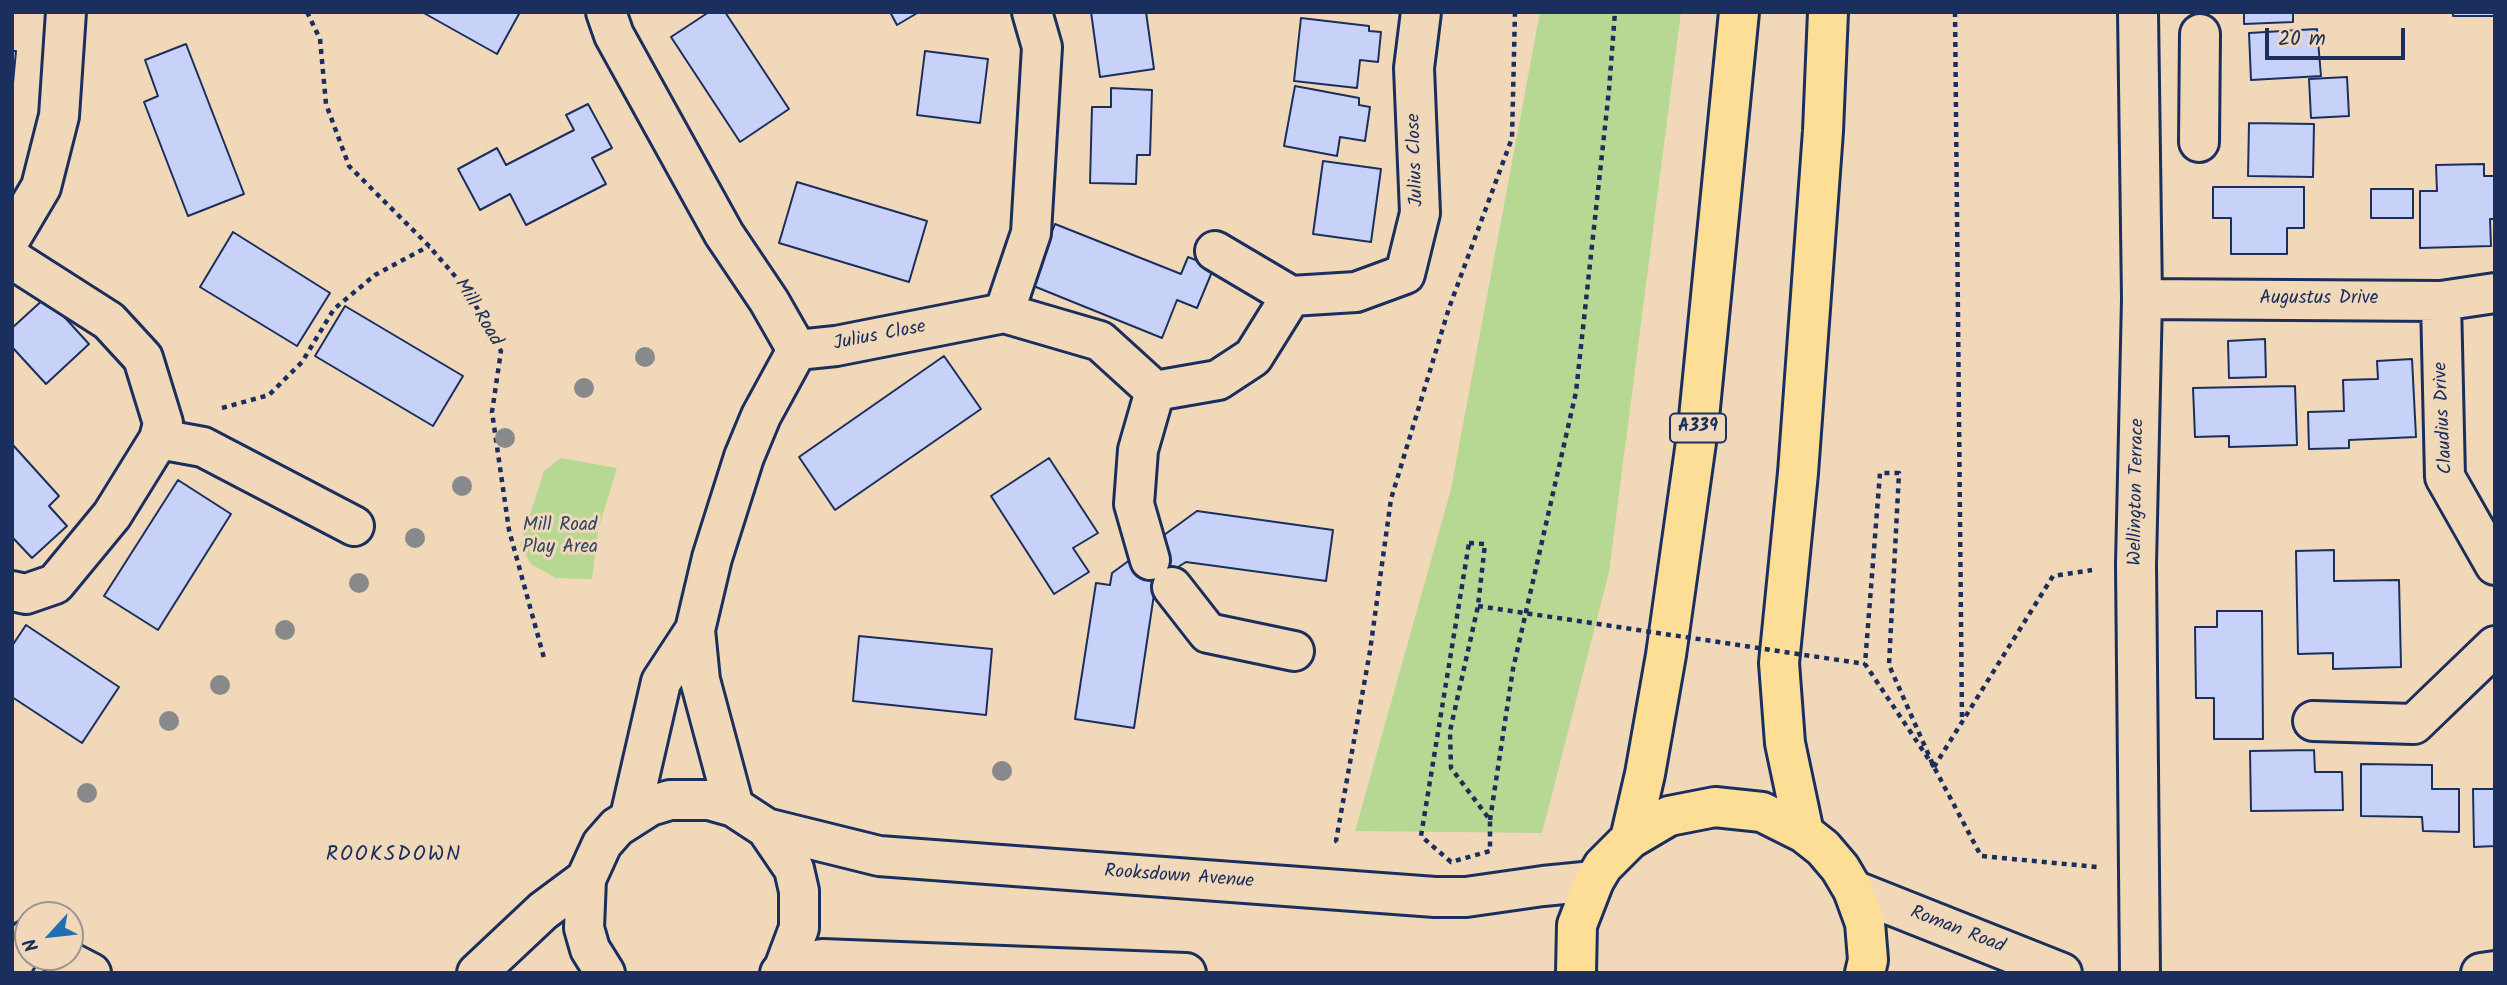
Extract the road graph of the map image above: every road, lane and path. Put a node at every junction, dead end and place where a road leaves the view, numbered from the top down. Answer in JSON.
{"nodes":[{"id":1,"x":66,"y":12,"type":"edge"},
{"id":2,"x":307,"y":12,"type":"edge"},
{"id":3,"x":606,"y":12,"type":"edge"},
{"id":4,"x":1032,"y":12,"type":"edge"},
{"id":5,"x":1421,"y":12,"type":"edge"},
{"id":6,"x":1515,"y":12,"type":"edge"},
{"id":7,"x":1615,"y":12,"type":"edge"},
{"id":8,"x":1739,"y":12,"type":"edge"},
{"id":9,"x":1828,"y":12,"type":"edge"},
{"id":10,"x":1955,"y":12,"type":"edge"},
{"id":11,"x":2138,"y":12,"type":"edge"},
{"id":12,"x":2200,"y":34,"type":"dead end"},
{"id":13,"x":2138,"y":111,"type":"junction"},
{"id":14,"x":12,"y":236,"type":"edge"},
{"id":15,"x":429,"y":246,"type":"junction"},
{"id":16,"x":1215,"y":251,"type":"dead end"},
{"id":17,"x":12,"y":259,"type":"edge"},
{"id":18,"x":2495,"y":293,"type":"edge"},
{"id":19,"x":1291,"y":296,"type":"junction"},
{"id":20,"x":2142,"y":299,"type":"junction"},
{"id":21,"x":2441,"y":301,"type":"junction"},
{"id":22,"x":1004,"y":313,"type":"junction"},
{"id":23,"x":797,"y":350,"type":"junction"},
{"id":24,"x":1155,"y":391,"type":"junction"},
{"id":25,"x":161,"y":431,"type":"junction"},
{"id":26,"x":354,"y":526,"type":"dead end"},
{"id":27,"x":2136,"y":564,"type":"junction"},
{"id":28,"x":2495,"y":565,"type":"edge"},
{"id":29,"x":12,"y":591,"type":"edge"},
{"id":30,"x":1478,"y":606,"type":"junction"},
{"id":31,"x":695,"y":629,"type":"junction"},
{"id":32,"x":2495,"y":646,"type":"edge"},
{"id":33,"x":1294,"y":652,"type":"dead end"},
{"id":34,"x":544,"y":658,"type":"dead end"},
{"id":35,"x":1865,"y":664,"type":"junction"},
{"id":36,"x":2313,"y":721,"type":"dead end"},
{"id":37,"x":1962,"y":722,"type":"junction"},
{"id":38,"x":1934,"y":767,"type":"junction"},
{"id":39,"x":734,"y":807,"type":"junction"},
{"id":40,"x":630,"y":817,"type":"junction"},
{"id":41,"x":1490,"y":820,"type":"junction"},
{"id":42,"x":766,"y":828,"type":"junction"},
{"id":43,"x":1804,"y":832,"type":"junction"},
{"id":44,"x":1630,"y":839,"type":"junction"},
{"id":45,"x":1337,"y":842,"type":"dead end"},
{"id":46,"x":2100,"y":868,"type":"dead end"},
{"id":47,"x":586,"y":879,"type":"junction"},
{"id":48,"x":1594,"y":881,"type":"junction"},
{"id":49,"x":1853,"y":890,"type":"junction"},
{"id":50,"x":782,"y":971,"type":"edge"},
{"id":51,"x":2495,"y":971,"type":"edge"},
{"id":52,"x":477,"y":973,"type":"edge"},
{"id":53,"x":605,"y":973,"type":"edge"},
{"id":54,"x":1186,"y":973,"type":"edge"},
{"id":55,"x":1576,"y":973,"type":"edge"},
{"id":56,"x":1866,"y":973,"type":"edge"},
{"id":57,"x":2062,"y":973,"type":"edge"},
{"id":58,"x":2140,"y":973,"type":"edge"},
{"id":59,"x":2481,"y":973,"type":"edge"}],
"edges":[{"from":1,"to":14,"type":"street"},
{"from":2,"to":15,"type":"path","name":"Mill Road"},
{"from":3,"to":23,"type":"street"},
{"from":4,"to":22,"type":"street"},
{"from":5,"to":19,"type":"street","name":"Julius Close"},
{"from":6,"to":45,"type":"path"},
{"from":7,"to":41,"type":"path"},
{"from":8,"to":44,"type":"highway","number":"A339"},
{"from":9,"to":43,"type":"highway"},
{"from":10,"to":37,"type":"path"},
{"from":11,"to":13,"type":"street","name":"Wellington Terrace"},
{"from":12,"to":13,"type":"street"},
{"from":13,"to":20,"type":"street","name":"Wellington Terrace"},
{"from":15,"to":25,"type":"path"},
{"from":15,"to":34,"type":"path","name":"Mill Road"},
{"from":16,"to":19,"type":"street"},
{"from":17,"to":25,"type":"street"},
{"from":18,"to":21,"type":"street","name":"Augustus Drive"},
{"from":19,"to":24,"type":"street"},
{"from":20,"to":21,"type":"street","name":"Augustus Drive"},
{"from":20,"to":27,"type":"street","name":"Wellington Terrace"},
{"from":21,"to":28,"type":"street","name":"Claudius Drive"},
{"from":22,"to":23,"type":"street","name":"Julius Close"},
{"from":22,"to":24,"type":"street","name":"Julius Close"},
{"from":23,"to":31,"type":"street"},
{"from":24,"to":33,"type":"street"},
{"from":25,"to":26,"type":"street"},
{"from":25,"to":29,"type":"street"},
{"from":27,"to":37,"type":"path"},
{"from":27,"to":58,"type":"street","name":"Wellington Terrace"},
{"from":30,"to":35,"type":"path","bridge":true},
{"from":30,"to":41,"type":"path"},
{"from":30,"to":41,"type":"path"},
{"from":31,"to":39,"type":"street"},
{"from":31,"to":40,"type":"street"},
{"from":32,"to":36,"type":"street"},
{"from":35,"to":38,"type":"path"},
{"from":35,"to":38,"type":"path"},
{"from":37,"to":38,"type":"path"},
{"from":38,"to":46,"type":"path"},
{"from":39,"to":40,"type":"street","name":"Rooksdown Avenue"},
{"from":39,"to":42,"type":"street","name":"Rooksdown Avenue"},
{"from":40,"to":47,"type":"street","name":"Rooksdown Avenue"},
{"from":42,"to":48,"type":"street","name":"Rooksdown Avenue"},
{"from":42,"to":50,"type":"street","name":"Rooksdown Avenue"},
{"from":43,"to":44,"type":"highway"},
{"from":43,"to":49,"type":"highway"},
{"from":44,"to":48,"type":"highway"},
{"from":47,"to":52,"type":"street","name":"Rooksdown Avenue"},
{"from":47,"to":53,"type":"street","name":"Rooksdown Avenue"},
{"from":48,"to":55,"type":"highway"},
{"from":49,"to":56,"type":"highway"},
{"from":49,"to":57,"type":"street","name":"Roman Road"},
{"from":50,"to":54,"type":"street","name":"Rooksdown Avenue"},
{"from":51,"to":59,"type":"street"}]}
